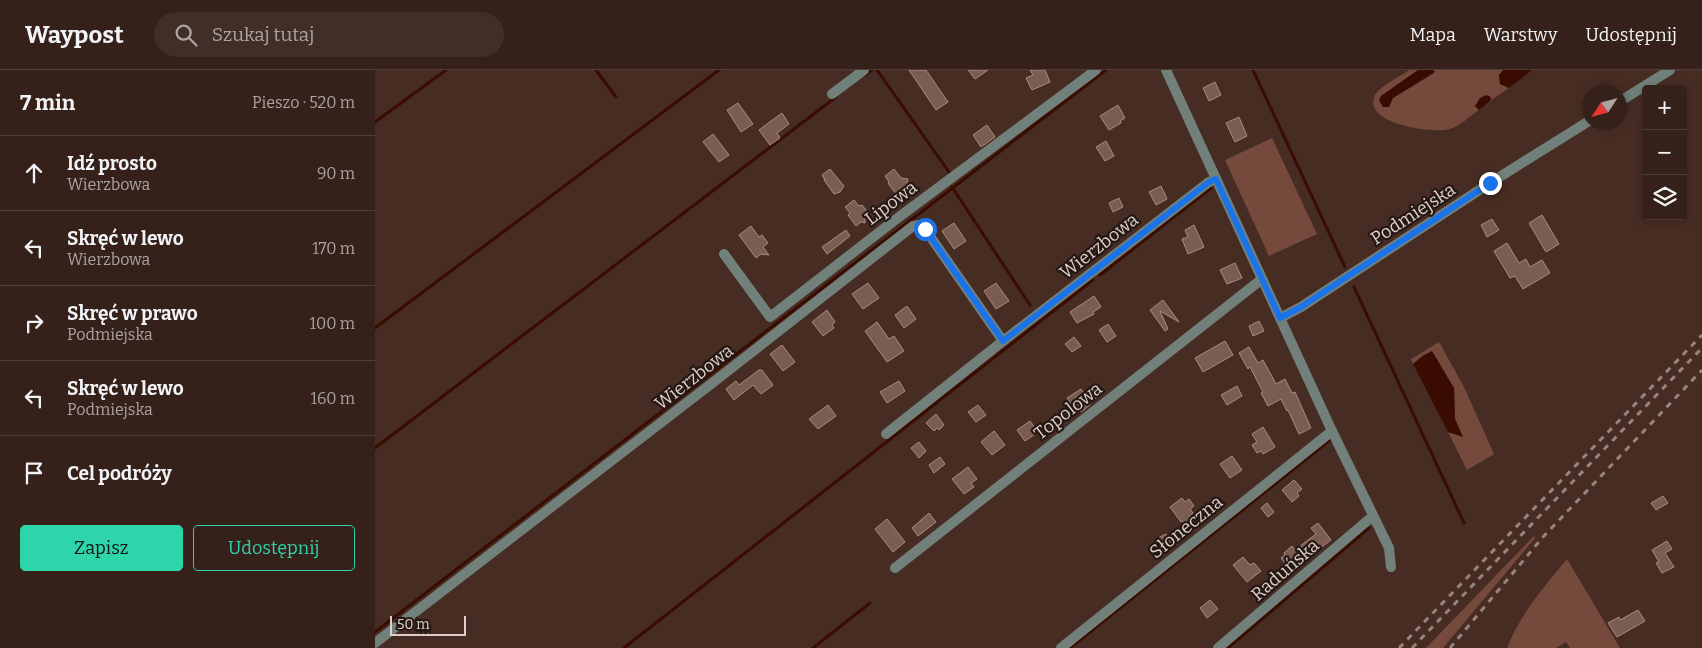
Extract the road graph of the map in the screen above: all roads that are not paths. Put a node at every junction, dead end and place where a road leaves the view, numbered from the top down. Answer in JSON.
{"nodes":[{"id":1,"x":863,"y":70,"type":"edge"},
{"id":2,"x":1096,"y":70,"type":"edge"},
{"id":3,"x":1166,"y":70,"type":"edge"},
{"id":4,"x":1670,"y":70,"type":"edge"},
{"id":5,"x":832,"y":94,"type":"dead end"},
{"id":6,"x":1627,"y":97,"type":"edge"},
{"id":7,"x":1582,"y":125,"type":"edge"},
{"id":8,"x":1216,"y":179,"type":"junction"},
{"id":9,"x":724,"y":254,"type":"dead end"},
{"id":10,"x":1262,"y":280,"type":"junction"},
{"id":11,"x":1280,"y":318,"type":"junction"},
{"id":12,"x":1003,"y":341,"type":"junction"},
{"id":13,"x":1332,"y":431,"type":"junction"},
{"id":14,"x":886,"y":434,"type":"dead end"},
{"id":15,"x":1373,"y":517,"type":"junction"},
{"id":16,"x":1391,"y":567,"type":"dead end"},
{"id":17,"x":895,"y":568,"type":"dead end"},
{"id":18,"x":375,"y":643,"type":"edge"},
{"id":19,"x":1061,"y":648,"type":"edge"},
{"id":20,"x":1219,"y":648,"type":"edge"}],
"edges":[{"from":1,"to":5,"type":"street"},
{"from":2,"to":9,"type":"street","name":"Lipowa"},
{"from":3,"to":8,"type":"street"},
{"from":4,"to":6,"type":"street"},
{"from":7,"to":11,"type":"street","name":"Podmiejska"},
{"from":8,"to":10,"type":"street"},
{"from":8,"to":12,"type":"street","name":"Wierzbowa"},
{"from":10,"to":11,"type":"street"},
{"from":10,"to":17,"type":"street","name":"Topolowa"},
{"from":11,"to":13,"type":"street"},
{"from":12,"to":14,"type":"street","name":"Wierzbowa"},
{"from":12,"to":18,"type":"street","name":"Wierzbowa"},
{"from":13,"to":15,"type":"street"},
{"from":13,"to":19,"type":"street","name":"Słoneczna"},
{"from":15,"to":16,"type":"street"},
{"from":15,"to":20,"type":"street","name":"Raduńska"}]}
